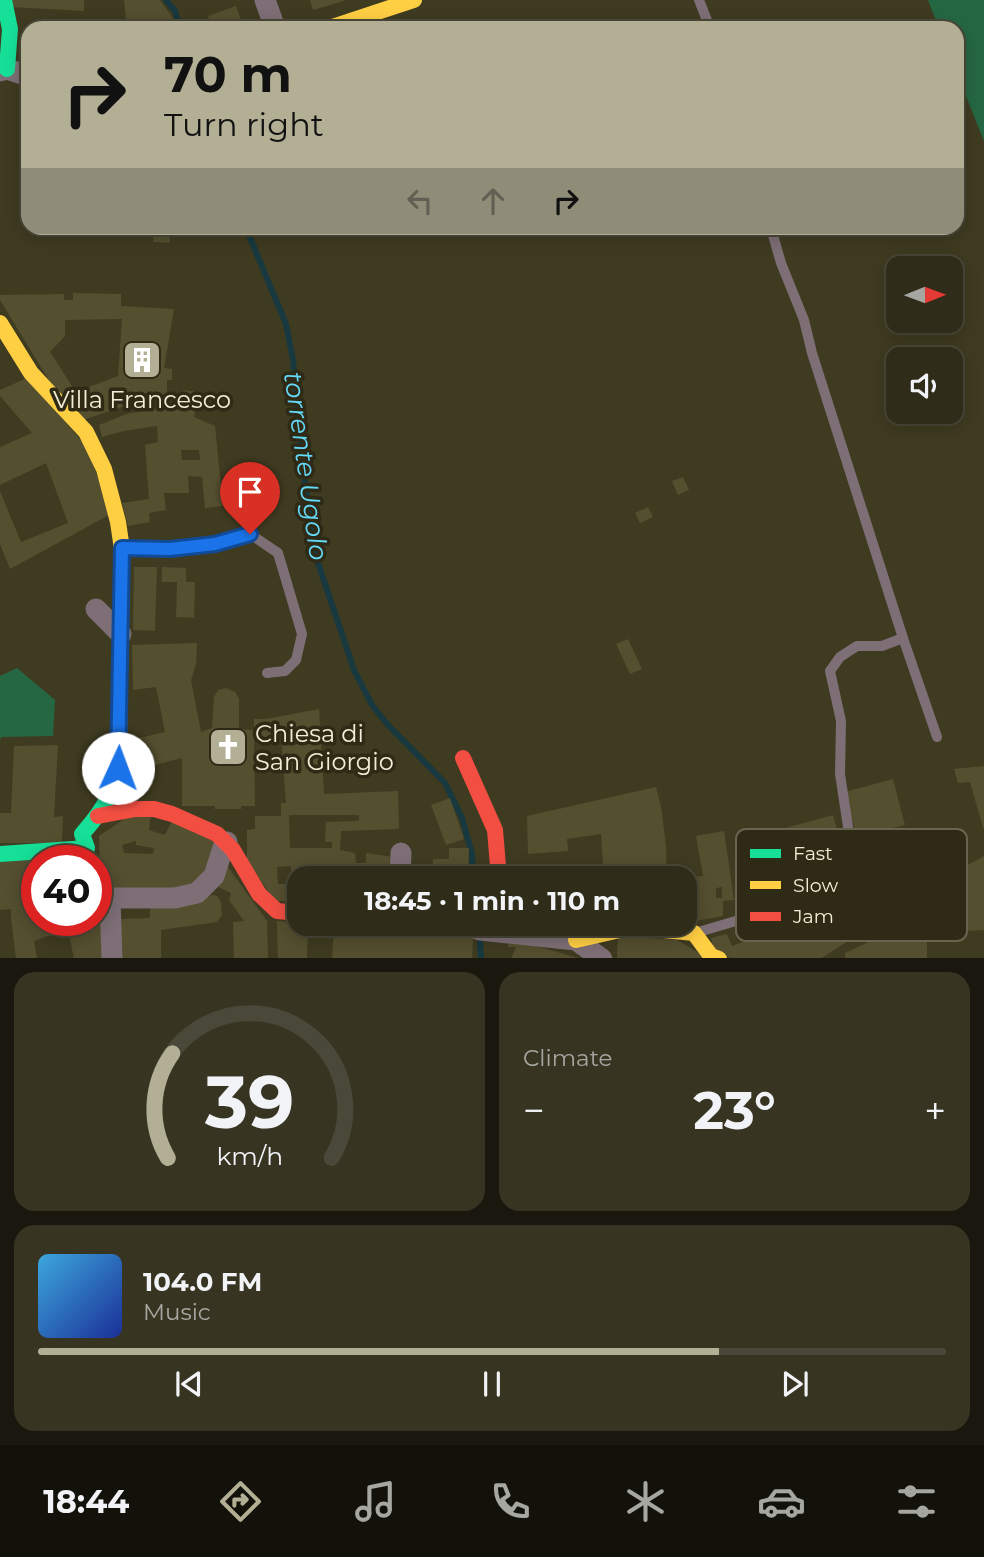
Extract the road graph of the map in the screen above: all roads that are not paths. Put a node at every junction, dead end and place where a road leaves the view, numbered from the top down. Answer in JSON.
{"nodes":[{"id":1,"x":4,"y":0,"type":"edge"},
{"id":2,"x":265,"y":0,"type":"edge"},
{"id":3,"x":414,"y":0,"type":"edge"},
{"id":4,"x":699,"y":0,"type":"edge"},
{"id":5,"x":272,"y":21,"type":"edge"},
{"id":6,"x":350,"y":21,"type":"edge"},
{"id":7,"x":707,"y":21,"type":"edge"},
{"id":8,"x":4,"y":70,"type":"edge"},
{"id":9,"x":21,"y":74,"type":"edge"},
{"id":10,"x":773,"y":235,"type":"edge"},
{"id":11,"x":0,"y":323,"type":"edge"},
{"id":12,"x":122,"y":548,"type":"junction"},
{"id":13,"x":96,"y":609,"type":"dead end"},
{"id":14,"x":121,"y":634,"type":"junction"},
{"id":15,"x":903,"y":638,"type":"junction"},
{"id":16,"x":267,"y":673,"type":"dead end"},
{"id":17,"x":937,"y":737,"type":"dead end"},
{"id":18,"x":463,"y":758,"type":"dead end"},
{"id":19,"x":98,"y":816,"type":"junction"},
{"id":20,"x":848,"y":829,"type":"edge"},
{"id":21,"x":227,"y":842,"type":"junction"},
{"id":22,"x":88,"y":845,"type":"edge"},
{"id":23,"x":21,"y":852,"type":"edge"},
{"id":24,"x":401,"y":853,"type":"dead end"},
{"id":25,"x":0,"y":854,"type":"edge"},
{"id":26,"x":400,"y":866,"type":"edge"},
{"id":27,"x":498,"y":866,"type":"edge"},
{"id":28,"x":112,"y":889,"type":"edge"},
{"id":29,"x":287,"y":912,"type":"edge"},
{"id":30,"x":736,"y":921,"type":"edge"},
{"id":31,"x":697,"y":932,"type":"edge"},
{"id":32,"x":109,"y":936,"type":"edge"},
{"id":33,"x":538,"y":936,"type":"edge"},
{"id":34,"x":594,"y":936,"type":"edge"},
{"id":35,"x":696,"y":936,"type":"edge"},
{"id":36,"x":576,"y":940,"type":"junction"},
{"id":37,"x":112,"y":958,"type":"edge"},
{"id":38,"x":602,"y":958,"type":"edge"},
{"id":39,"x":719,"y":958,"type":"edge"}],
"edges":[{"from":1,"to":8,"type":"street"},
{"from":2,"to":5,"type":"street"},
{"from":3,"to":6,"type":"street"},
{"from":4,"to":7,"type":"lane"},
{"from":8,"to":9,"type":"street"},
{"from":10,"to":15,"type":"lane"},
{"from":11,"to":12,"type":"street"},
{"from":12,"to":14,"type":"street"},
{"from":12,"to":16,"type":"lane"},
{"from":13,"to":14,"type":"street"},
{"from":14,"to":19,"type":"street"},
{"from":15,"to":17,"type":"lane"},
{"from":15,"to":20,"type":"lane"},
{"from":18,"to":27,"type":"street"},
{"from":19,"to":21,"type":"street"},
{"from":19,"to":22,"type":"street"},
{"from":21,"to":28,"type":"street"},
{"from":21,"to":29,"type":"street"},
{"from":23,"to":25,"type":"street"},
{"from":24,"to":26,"type":"street"},
{"from":30,"to":31,"type":"lane"},
{"from":32,"to":37,"type":"street"},
{"from":33,"to":36,"type":"street"},
{"from":34,"to":36,"type":"street"},
{"from":35,"to":39,"type":"street"},
{"from":36,"to":38,"type":"street"}]}
